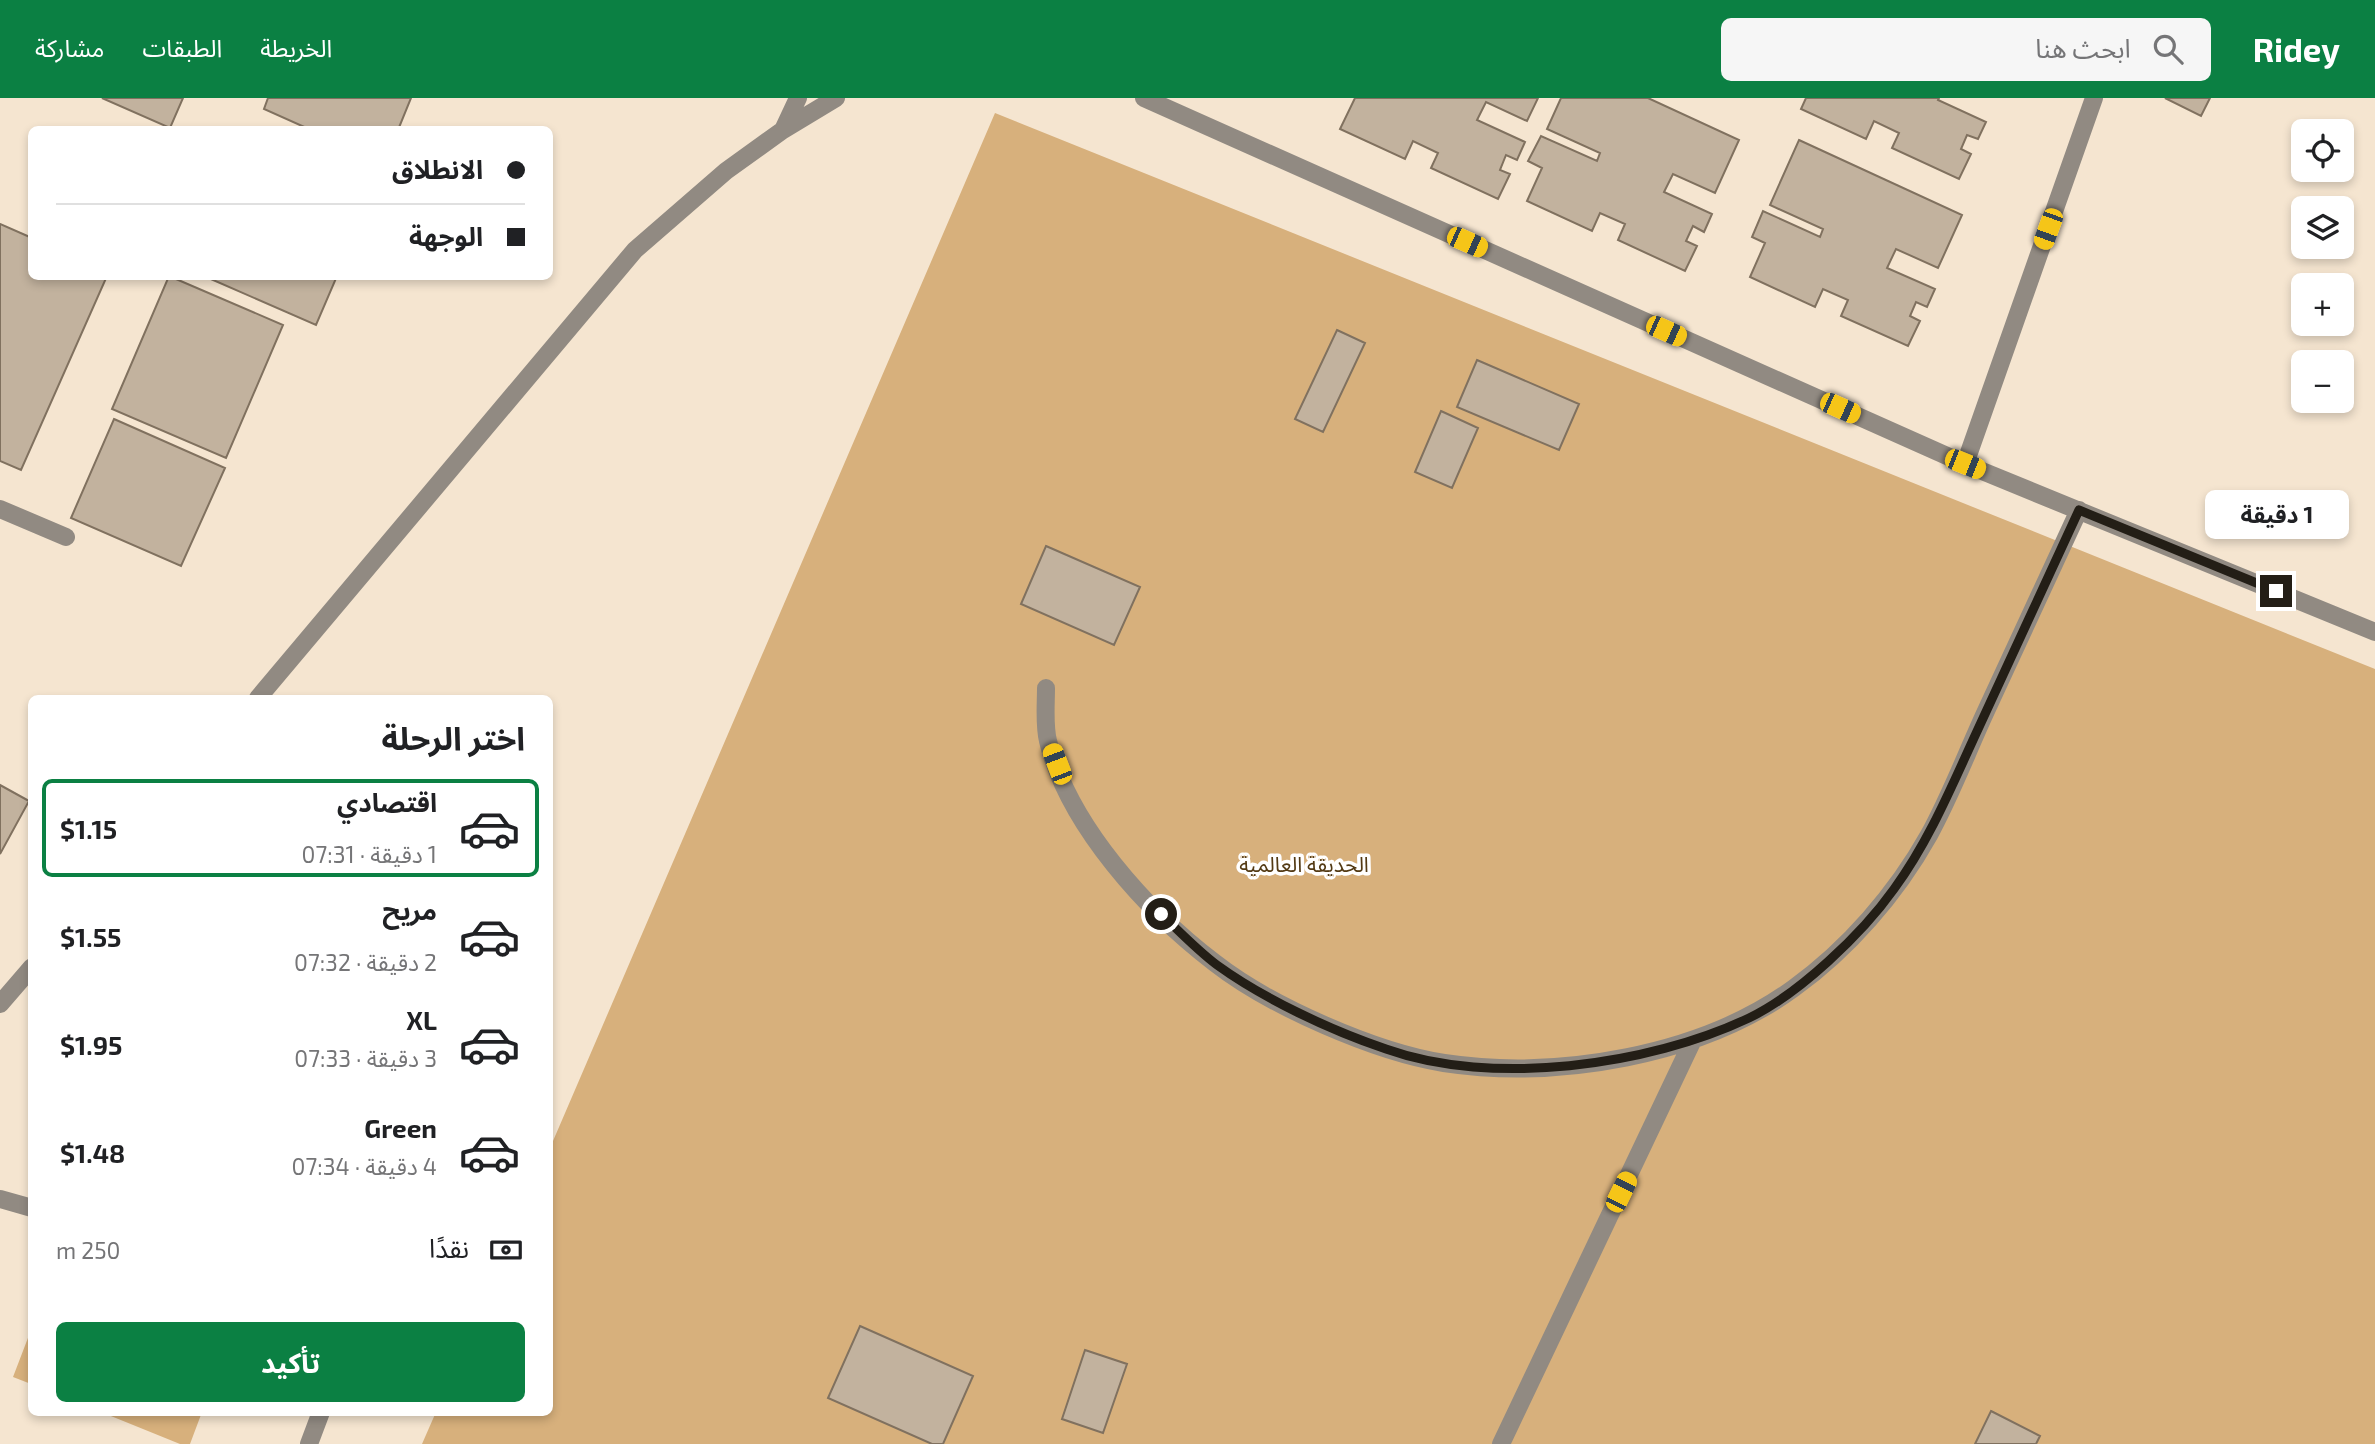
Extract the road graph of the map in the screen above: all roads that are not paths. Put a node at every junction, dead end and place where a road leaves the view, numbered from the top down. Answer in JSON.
{"nodes":[{"id":1,"x":798,"y":98,"type":"edge"},
{"id":2,"x":836,"y":98,"type":"edge"},
{"id":3,"x":1144,"y":98,"type":"edge"},
{"id":4,"x":2094,"y":98,"type":"edge"},
{"id":5,"x":783,"y":130,"type":"junction"},
{"id":6,"x":1965,"y":464,"type":"junction"},
{"id":7,"x":0,"y":509,"type":"edge"},
{"id":8,"x":2079,"y":510,"type":"junction"},
{"id":9,"x":66,"y":537,"type":"dead end"},
{"id":10,"x":2375,"y":632,"type":"edge"},
{"id":11,"x":1046,"y":688,"type":"dead end"},
{"id":12,"x":261,"y":695,"type":"edge"},
{"id":13,"x":28,"y":972,"type":"edge"},
{"id":14,"x":0,"y":1004,"type":"edge"},
{"id":15,"x":1693,"y":1040,"type":"junction"},
{"id":16,"x":0,"y":1199,"type":"edge"},
{"id":17,"x":28,"y":1207,"type":"edge"},
{"id":18,"x":320,"y":1416,"type":"edge"},
{"id":19,"x":309,"y":1444,"type":"edge"},
{"id":20,"x":1501,"y":1444,"type":"edge"}],
"edges":[{"from":1,"to":5,"type":"street"},
{"from":2,"to":5,"type":"street"},
{"from":3,"to":6,"type":"street"},
{"from":4,"to":6,"type":"street"},
{"from":5,"to":12,"type":"street"},
{"from":6,"to":8,"type":"street"},
{"from":7,"to":9,"type":"street"},
{"from":8,"to":10,"type":"street"},
{"from":8,"to":15,"type":"street"},
{"from":11,"to":15,"type":"street"},
{"from":13,"to":14,"type":"street"},
{"from":15,"to":20,"type":"street"},
{"from":16,"to":17,"type":"street"},
{"from":18,"to":19,"type":"street"}]}
